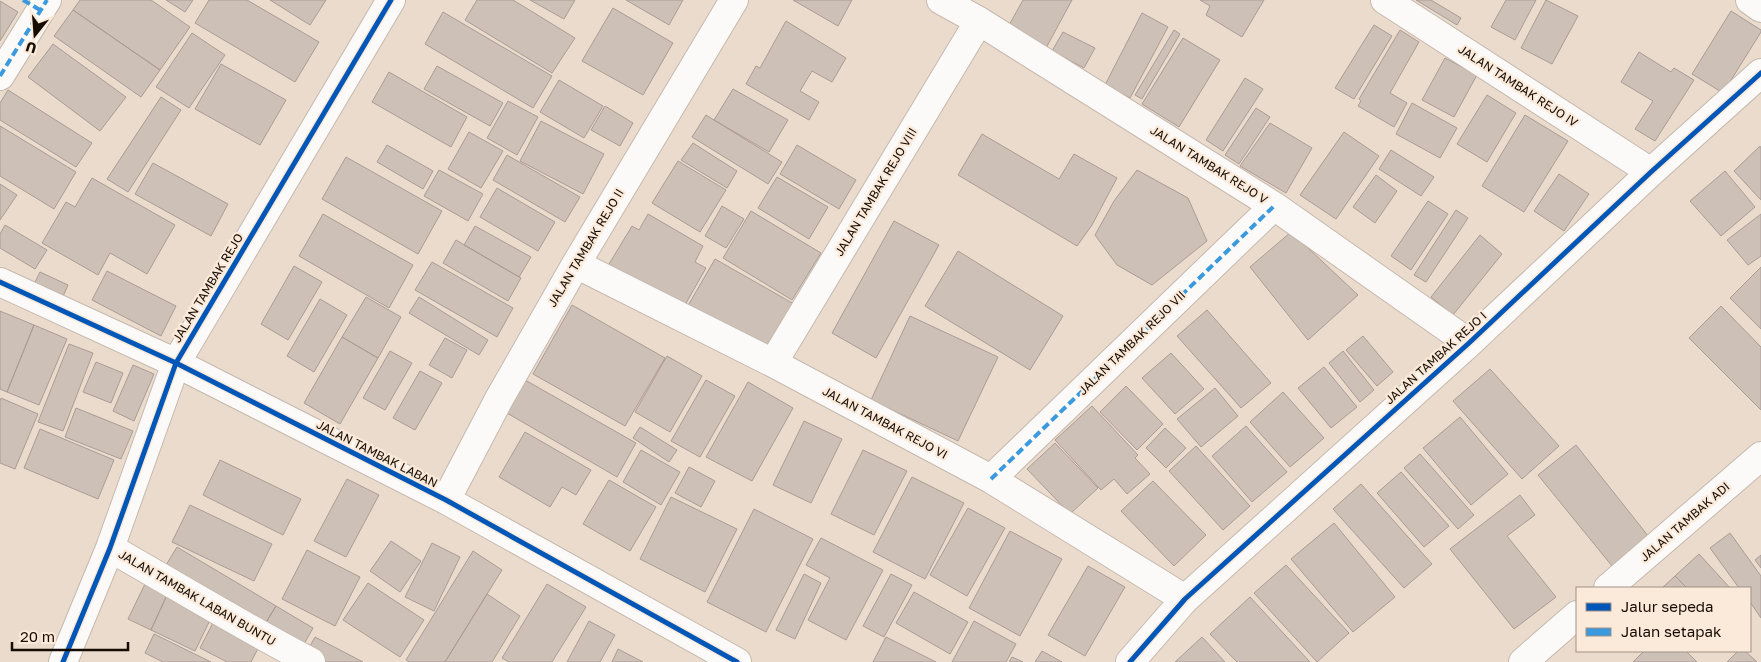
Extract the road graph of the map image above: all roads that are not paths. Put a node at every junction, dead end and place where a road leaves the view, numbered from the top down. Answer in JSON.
{"nodes":[{"id":1,"x":391,"y":0,"type":"edge"},
{"id":2,"x":734,"y":0,"type":"edge"},
{"id":3,"x":941,"y":0,"type":"edge"},
{"id":4,"x":1385,"y":0,"type":"edge"},
{"id":5,"x":1750,"y":0,"type":"edge"},
{"id":6,"x":37,"y":3,"type":"edge"},
{"id":7,"x":1761,"y":8,"type":"edge"},
{"id":8,"x":979,"y":21,"type":"junction"},
{"id":9,"x":1761,"y":73,"type":"edge"},
{"id":10,"x":0,"y":76,"type":"edge"},
{"id":11,"x":1651,"y":172,"type":"junction"},
{"id":12,"x":1274,"y":206,"type":"junction"},
{"id":13,"x":576,"y":264,"type":"junction"},
{"id":14,"x":0,"y":282,"type":"edge"},
{"id":15,"x":1469,"y":343,"type":"junction"},
{"id":16,"x":176,"y":363,"type":"junction"},
{"id":17,"x":773,"y":363,"type":"junction"},
{"id":18,"x":1761,"y":456,"type":"edge"},
{"id":19,"x":991,"y":479,"type":"junction"},
{"id":20,"x":446,"y":500,"type":"junction"},
{"id":21,"x":110,"y":548,"type":"junction"},
{"id":22,"x":1609,"y":587,"type":"edge"},
{"id":23,"x":1185,"y":599,"type":"junction"},
{"id":24,"x":1576,"y":616,"type":"edge"},
{"id":25,"x":63,"y":662,"type":"edge"},
{"id":26,"x":310,"y":662,"type":"edge"},
{"id":27,"x":737,"y":662,"type":"edge"},
{"id":28,"x":1130,"y":662,"type":"edge"},
{"id":29,"x":1523,"y":662,"type":"edge"}],
"edges":[{"from":1,"to":16,"type":"street","name":"JALAN TAMBAK REJO"},
{"from":2,"to":13,"type":"street","name":"JALAN TAMBAK REJO II"},
{"from":3,"to":8,"type":"street","name":"JALAN TAMBAK REJO V"},
{"from":4,"to":11,"type":"street","name":"JALAN TAMBAK REJO IV"},
{"from":5,"to":7,"type":"street"},
{"from":6,"to":10,"type":"street"},
{"from":8,"to":12,"type":"street","name":"JALAN TAMBAK REJO V"},
{"from":8,"to":17,"type":"street","name":"JALAN TAMBAK REJO VIII"},
{"from":9,"to":11,"type":"street","name":"JALAN TAMBAK REJO I"},
{"from":11,"to":15,"type":"street","name":"JALAN TAMBAK REJO I"},
{"from":12,"to":15,"type":"street","name":"JALAN TAMBAK REJO V"},
{"from":12,"to":19,"type":"street","name":"JALAN TAMBAK REJO VII"},
{"from":13,"to":17,"type":"street","name":"JALAN TAMBAK REJO VI"},
{"from":13,"to":20,"type":"street","name":"JALAN TAMBAK REJO II"},
{"from":14,"to":16,"type":"street","name":"JALAN TAMBAK LABAN"},
{"from":15,"to":23,"type":"street","name":"JALAN TAMBAK REJO I"},
{"from":16,"to":20,"type":"street","name":"JALAN TAMBAK LABAN"},
{"from":16,"to":21,"type":"street","name":"JALAN TAMBAK REJO"},
{"from":17,"to":19,"type":"street","name":"JALAN TAMBAK REJO VI"},
{"from":18,"to":22,"type":"street","name":"JALAN TAMBAK ADI"},
{"from":19,"to":23,"type":"street","name":"JALAN TAMBAK REJO VI"},
{"from":20,"to":27,"type":"street","name":"JALAN TAMBAK LABAN"},
{"from":21,"to":25,"type":"street","name":"JALAN TAMBAK REJO"},
{"from":21,"to":26,"type":"street","name":"JALAN TAMBAK LABAN BUNTU"},
{"from":23,"to":28,"type":"street","name":"JALAN TAMBAK REJO I"},
{"from":24,"to":29,"type":"street"}]}
